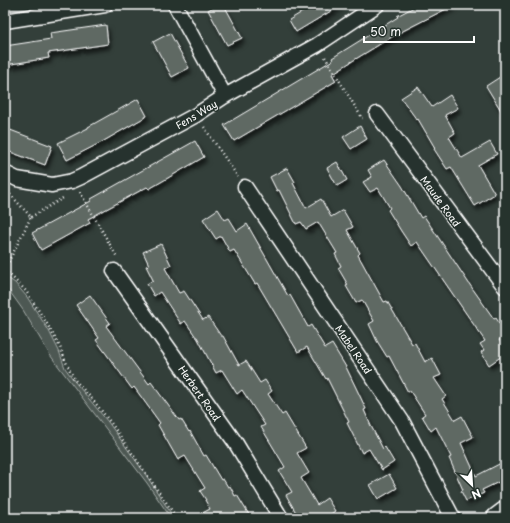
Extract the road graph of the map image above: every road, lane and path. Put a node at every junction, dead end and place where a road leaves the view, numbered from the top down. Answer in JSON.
{"nodes":[{"id":1,"x":105,"y":5,"type":"edge"},
{"id":2,"x":175,"y":5,"type":"edge"},
{"id":3,"x":377,"y":5,"type":"edge"},
{"id":4,"x":5,"y":21,"type":"edge"},
{"id":5,"x":317,"y":45,"type":"junction"},
{"id":6,"x":225,"y":96,"type":"junction"},
{"id":7,"x":377,"y":114,"type":"joint"},
{"id":8,"x":196,"y":115,"type":"junction"},
{"id":9,"x":5,"y":173,"type":"edge"},
{"id":10,"x":72,"y":181,"type":"junction"},
{"id":11,"x":243,"y":184,"type":"joint"},
{"id":12,"x":5,"y":189,"type":"edge"},
{"id":13,"x":64,"y":198,"type":"dead end"},
{"id":14,"x":31,"y":217,"type":"junction"},
{"id":15,"x":5,"y":270,"type":"edge"},
{"id":16,"x":114,"y":271,"type":"joint"},
{"id":17,"x":505,"y":287,"type":"edge"},
{"id":18,"x":505,"y":512,"type":"edge"},
{"id":19,"x":177,"y":518,"type":"edge"},
{"id":20,"x":281,"y":518,"type":"edge"},
{"id":21,"x":453,"y":518,"type":"edge"},
{"id":22,"x":497,"y":518,"type":"edge"}],
"edges":[{"from":1,"to":4,"type":"street"},
{"from":2,"to":6,"type":"street"},
{"from":3,"to":5,"type":"street","name":"Fens Way"},
{"from":5,"to":6,"type":"street","name":"Fens Way"},
{"from":5,"to":7,"type":"path"},
{"from":6,"to":8,"type":"street","name":"Fens Way"},
{"from":7,"to":17,"type":"street","name":"Maude Road"},
{"from":8,"to":10,"type":"street","name":"Fens Way"},
{"from":8,"to":11,"type":"path"},
{"from":9,"to":10,"type":"street","name":"Fens Way"},
{"from":10,"to":16,"type":"path"},
{"from":11,"to":21,"type":"street","name":"Mabel Road"},
{"from":12,"to":14,"type":"path"},
{"from":13,"to":14,"type":"path"},
{"from":14,"to":15,"type":"path"},
{"from":15,"to":19,"type":"path"},
{"from":16,"to":20,"type":"street","name":"Herbert Road"},
{"from":18,"to":22,"type":"main road"}]}
